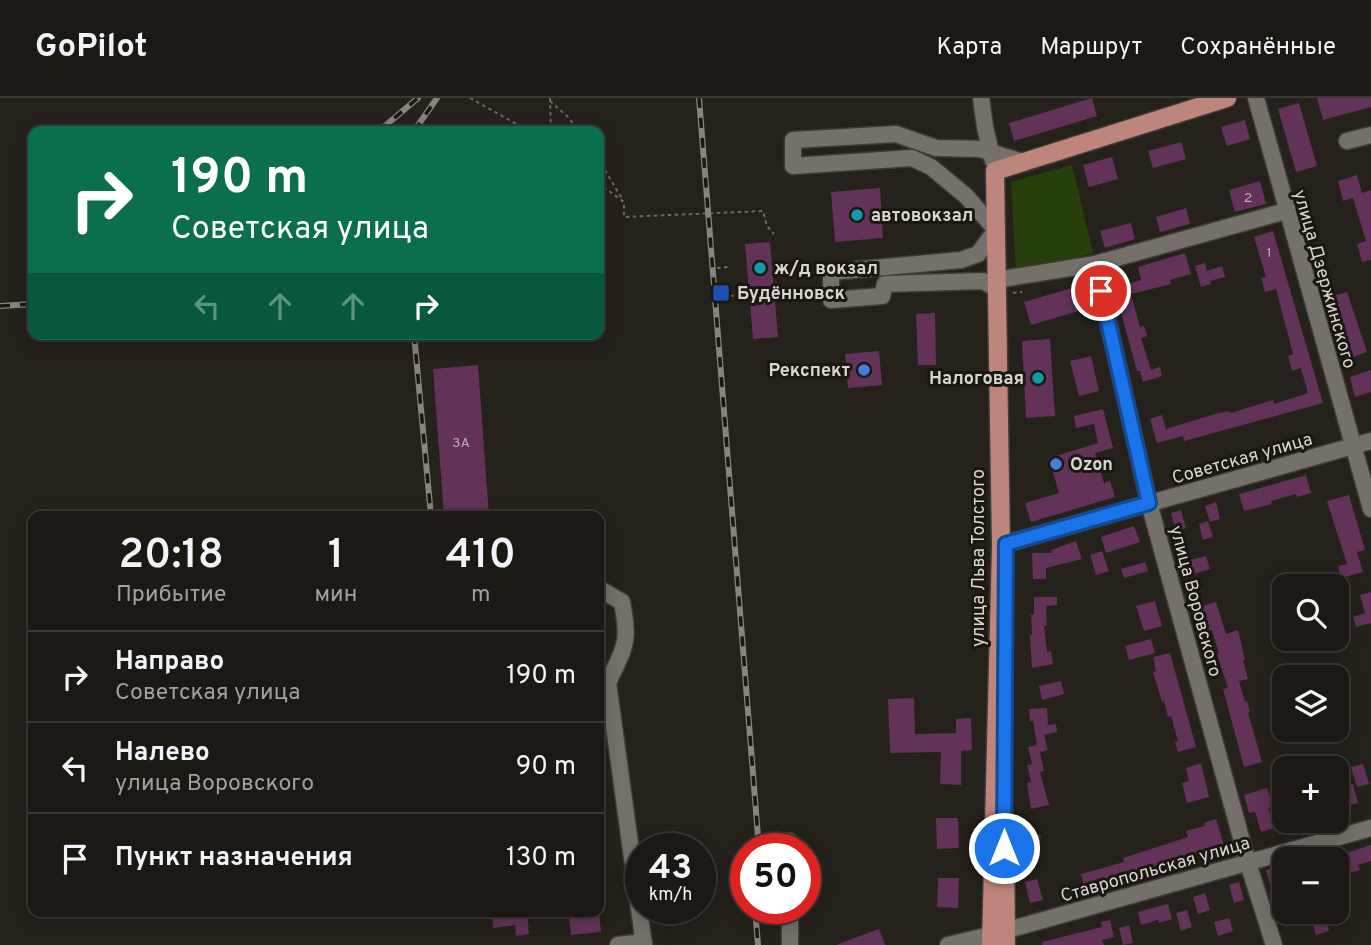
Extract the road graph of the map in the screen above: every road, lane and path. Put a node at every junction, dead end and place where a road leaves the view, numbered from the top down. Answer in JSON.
{"nodes":[{"id":1,"x":470,"y":98,"type":"edge"},
{"id":2,"x":981,"y":98,"type":"edge"},
{"id":3,"x":1227,"y":98,"type":"edge"},
{"id":4,"x":1256,"y":98,"type":"edge"},
{"id":5,"x":550,"y":100,"type":"edge"},
{"id":6,"x":520,"y":126,"type":"edge"},
{"id":7,"x":551,"y":126,"type":"edge"},
{"id":8,"x":575,"y":126,"type":"edge"},
{"id":9,"x":1371,"y":135,"type":"edge"},
{"id":10,"x":1347,"y":141,"type":"dead end"},
{"id":11,"x":991,"y":152,"type":"junction"},
{"id":12,"x":1023,"y":162,"type":"junction"},
{"id":13,"x":604,"y":168,"type":"edge"},
{"id":14,"x":995,"y":171,"type":"junction"},
{"id":15,"x":604,"y":187,"type":"edge"},
{"id":16,"x":624,"y":202,"type":"junction"},
{"id":17,"x":1286,"y":211,"type":"junction"},
{"id":18,"x":996,"y":230,"type":"junction"},
{"id":19,"x":774,"y":234,"type":"dead end"},
{"id":20,"x":1095,"y":264,"type":"junction"},
{"id":21,"x":728,"y":267,"type":"dead end"},
{"id":22,"x":717,"y":268,"type":"dead end"},
{"id":23,"x":996,"y":284,"type":"junction"},
{"id":24,"x":831,"y":290,"type":"junction"},
{"id":25,"x":774,"y":293,"type":"dead end"},
{"id":26,"x":749,"y":294,"type":"dead end"},
{"id":27,"x":730,"y":296,"type":"dead end"},
{"id":28,"x":1371,"y":441,"type":"edge"},
{"id":29,"x":1353,"y":446,"type":"junction"},
{"id":30,"x":1149,"y":503,"type":"junction"},
{"id":31,"x":1371,"y":509,"type":"edge"},
{"id":32,"x":1004,"y":544,"type":"junction"},
{"id":33,"x":604,"y":592,"type":"edge"},
{"id":34,"x":1371,"y":828,"type":"edge"},
{"id":35,"x":1248,"y":863,"type":"junction"},
{"id":36,"x":790,"y":924,"type":"edge"},
{"id":37,"x":998,"y":939,"type":"edge"},
{"id":38,"x":644,"y":944,"type":"edge"},
{"id":39,"x":618,"y":945,"type":"edge"},
{"id":40,"x":790,"y":945,"type":"edge"},
{"id":41,"x":948,"y":945,"type":"edge"},
{"id":42,"x":1274,"y":945,"type":"edge"}],
"edges":[{"from":1,"to":6,"type":"path"},
{"from":2,"to":11,"type":"street"},
{"from":3,"to":12,"type":"main road"},
{"from":4,"to":17,"type":"street","name":"улица Дзержинского"},
{"from":5,"to":7,"type":"path"},
{"from":5,"to":8,"type":"path"},
{"from":9,"to":10,"type":"street"},
{"from":11,"to":12,"type":"street"},
{"from":11,"to":14,"type":"street"},
{"from":11,"to":18,"type":"street"},
{"from":12,"to":14,"type":"main road"},
{"from":13,"to":16,"type":"path"},
{"from":14,"to":18,"type":"main road","name":"улица Льва Толстого"},
{"from":15,"to":16,"type":"path"},
{"from":16,"to":19,"type":"path"},
{"from":17,"to":20,"type":"street"},
{"from":17,"to":29,"type":"street","name":"улица Дзержинского"},
{"from":18,"to":23,"type":"main road","name":"улица Льва Толстого"},
{"from":18,"to":24,"type":"street"},
{"from":20,"to":23,"type":"street"},
{"from":20,"to":30,"type":"street","name":"улица Воровского"},
{"from":21,"to":22,"type":"path"},
{"from":23,"to":24,"type":"street"},
{"from":23,"to":32,"type":"main road","name":"улица Льва Толстого"},
{"from":24,"to":25,"type":"path"},
{"from":26,"to":27,"type":"path"},
{"from":28,"to":29,"type":"street","name":"Советская улица"},
{"from":29,"to":30,"type":"street","name":"Советская улица"},
{"from":29,"to":31,"type":"street","name":"улица Дзержинского"},
{"from":30,"to":32,"type":"street","name":"Советская улица"},
{"from":30,"to":35,"type":"street","name":"улица Воровского"},
{"from":32,"to":37,"type":"main road","name":"улица Льва Толстого"},
{"from":33,"to":38,"type":"street"},
{"from":34,"to":35,"type":"street","name":"Ставропольская улица"},
{"from":35,"to":37,"type":"street","name":"Ставропольская улица"},
{"from":35,"to":42,"type":"street","name":"улица Воровского"},
{"from":36,"to":40,"type":"street"},
{"from":37,"to":41,"type":"street","name":"Ставропольская улица"},
{"from":38,"to":39,"type":"street"}]}
